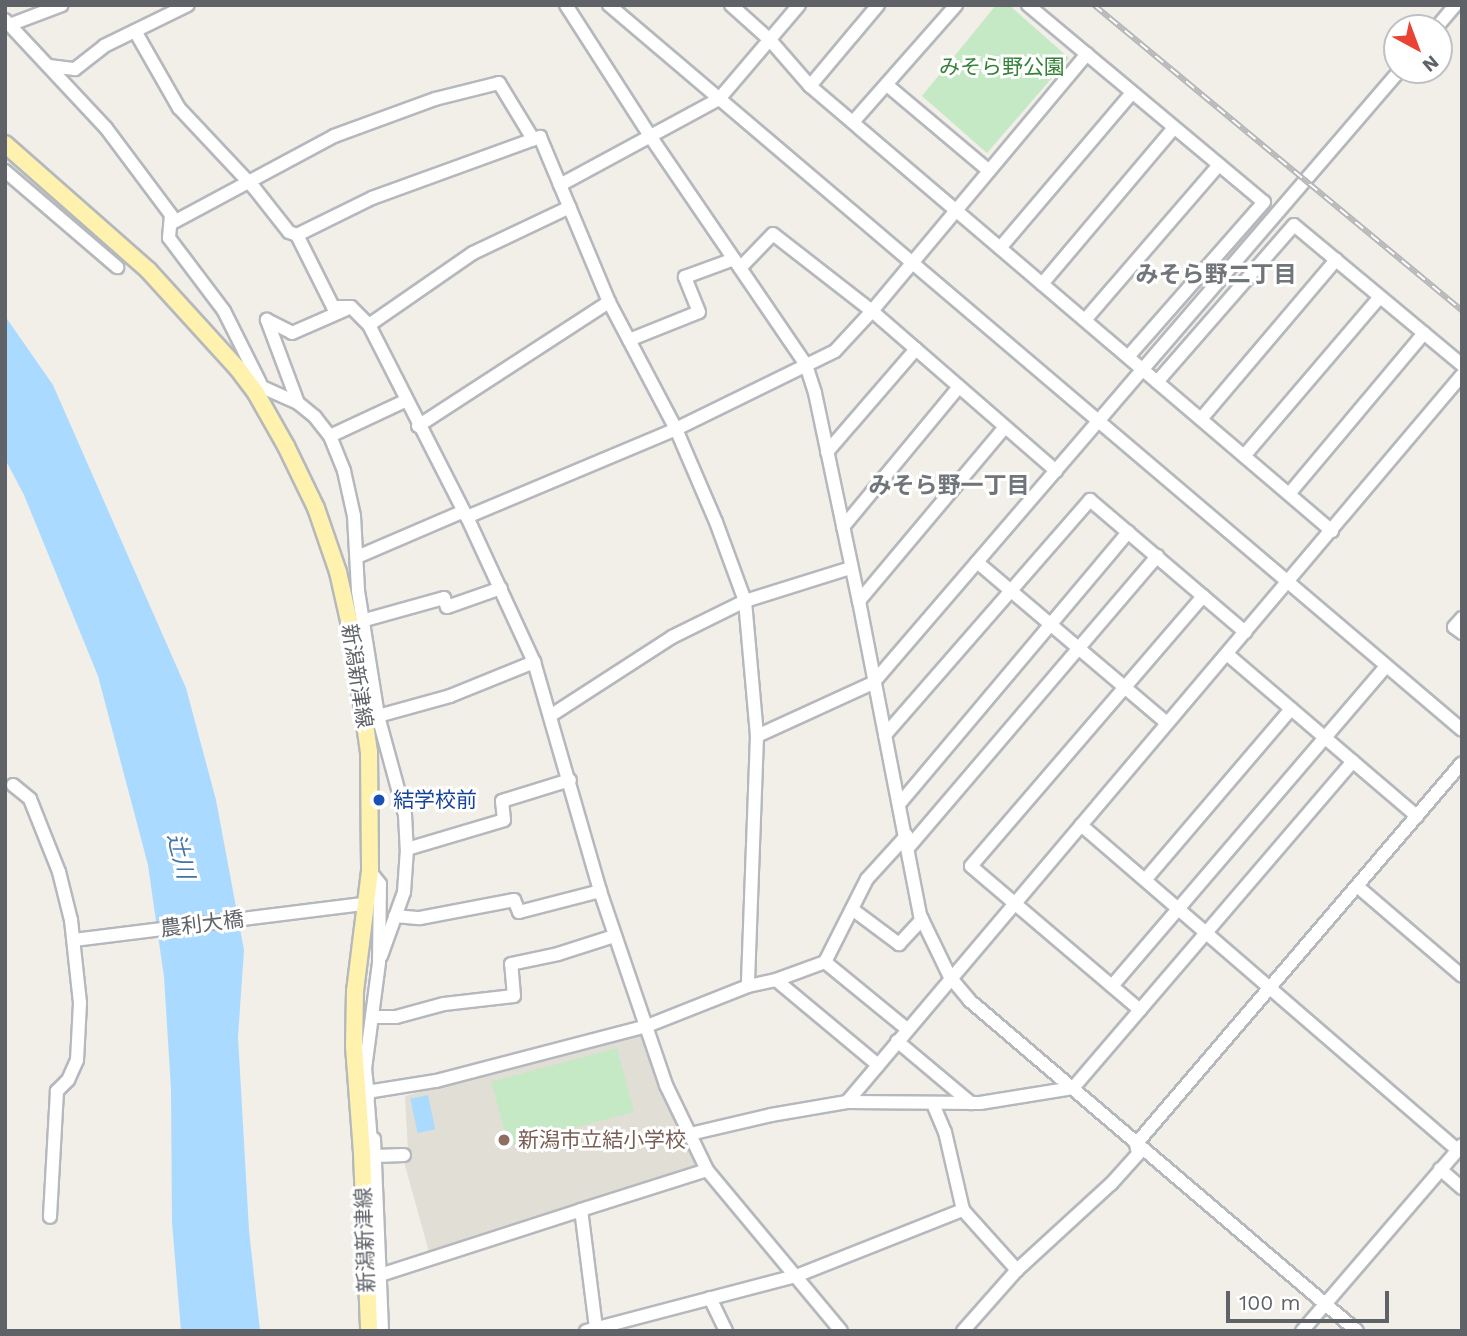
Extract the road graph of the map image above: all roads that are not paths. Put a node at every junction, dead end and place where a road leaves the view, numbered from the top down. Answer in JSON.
{"nodes":[{"id":1,"x":62,"y":5,"type":"edge"},
{"id":2,"x":188,"y":5,"type":"edge"},
{"id":3,"x":566,"y":5,"type":"edge"},
{"id":4,"x":609,"y":5,"type":"edge"},
{"id":5,"x":731,"y":5,"type":"edge"},
{"id":6,"x":799,"y":5,"type":"edge"},
{"id":7,"x":878,"y":5,"type":"edge"},
{"id":8,"x":956,"y":5,"type":"edge"},
{"id":9,"x":1028,"y":5,"type":"edge"},
{"id":10,"x":9,"y":22,"type":"edge"},
{"id":11,"x":135,"y":31,"type":"junction"},
{"id":12,"x":5,"y":36,"type":"edge"},
{"id":13,"x":770,"y":40,"type":"junction"},
{"id":14,"x":1087,"y":54,"type":"junction"},
{"id":15,"x":48,"y":65,"type":"junction"},
{"id":16,"x":1388,"y":84,"type":"edge"},
{"id":17,"x":887,"y":85,"type":"junction"},
{"id":18,"x":810,"y":86,"type":"junction"},
{"id":19,"x":1132,"y":93,"type":"junction"},
{"id":20,"x":719,"y":99,"type":"junction"},
{"id":21,"x":853,"y":122,"type":"junction"},
{"id":22,"x":1174,"y":128,"type":"junction"},
{"id":23,"x":650,"y":136,"type":"junction"},
{"id":24,"x":533,"y":139,"type":"junction"},
{"id":25,"x":5,"y":144,"type":"edge"},
{"id":26,"x":1219,"y":165,"type":"junction"},
{"id":27,"x":5,"y":171,"type":"edge"},
{"id":28,"x":989,"y":171,"type":"junction"},
{"id":29,"x":247,"y":181,"type":"junction"},
{"id":30,"x":560,"y":185,"type":"junction"},
{"id":31,"x":570,"y":207,"type":"junction"},
{"id":32,"x":956,"y":210,"type":"junction"},
{"id":33,"x":172,"y":223,"type":"junction"},
{"id":34,"x":297,"y":235,"type":"junction"},
{"id":35,"x":1000,"y":248,"type":"junction"},
{"id":36,"x":1336,"y":260,"type":"junction"},
{"id":37,"x":737,"y":263,"type":"junction"},
{"id":38,"x":912,"y":263,"type":"junction"},
{"id":39,"x":117,"y":267,"type":"dead end"},
{"id":40,"x":1042,"y":284,"type":"junction"},
{"id":41,"x":1380,"y":297,"type":"junction"},
{"id":42,"x":609,"y":302,"type":"junction"},
{"id":43,"x":351,"y":307,"type":"junction"},
{"id":44,"x":872,"y":311,"type":"junction"},
{"id":45,"x":1085,"y":320,"type":"junction"},
{"id":46,"x":369,"y":325,"type":"junction"},
{"id":47,"x":1424,"y":333,"type":"junction"},
{"id":48,"x":629,"y":340,"type":"junction"},
{"id":49,"x":916,"y":349,"type":"junction"},
{"id":50,"x":1128,"y":357,"type":"junction"},
{"id":51,"x":806,"y":365,"type":"junction"},
{"id":52,"x":1462,"y":365,"type":"edge"},
{"id":53,"x":238,"y":369,"type":"junction"},
{"id":54,"x":1144,"y":370,"type":"junction"},
{"id":55,"x":1462,"y":375,"type":"edge"},
{"id":56,"x":1157,"y":382,"type":"junction"},
{"id":57,"x":262,"y":387,"type":"junction"},
{"id":58,"x":959,"y":387,"type":"junction"},
{"id":59,"x":405,"y":401,"type":"junction"},
{"id":60,"x":298,"y":403,"type":"junction"},
{"id":61,"x":1201,"y":419,"type":"junction"},
{"id":62,"x":1099,"y":421,"type":"junction"},
{"id":63,"x":418,"y":426,"type":"junction"},
{"id":64,"x":1005,"y":427,"type":"junction"},
{"id":65,"x":676,"y":429,"type":"junction"},
{"id":66,"x":330,"y":436,"type":"junction"},
{"id":67,"x":827,"y":452,"type":"junction"},
{"id":68,"x":1244,"y":456,"type":"junction"},
{"id":69,"x":1056,"y":471,"type":"junction"},
{"id":70,"x":1289,"y":494,"type":"junction"},
{"id":71,"x":465,"y":515,"type":"junction"},
{"id":72,"x":843,"y":527,"type":"junction"},
{"id":73,"x":1332,"y":531,"type":"junction"},
{"id":74,"x":1128,"y":532,"type":"junction"},
{"id":75,"x":1157,"y":556,"type":"junction"},
{"id":76,"x":357,"y":557,"type":"junction"},
{"id":77,"x":977,"y":562,"type":"junction"},
{"id":78,"x":850,"y":568,"type":"junction"},
{"id":79,"x":1288,"y":582,"type":"junction"},
{"id":80,"x":501,"y":588,"type":"junction"},
{"id":81,"x":1010,"y":590,"type":"junction"},
{"id":82,"x":1203,"y":596,"type":"junction"},
{"id":83,"x":744,"y":601,"type":"junction"},
{"id":84,"x":859,"y":601,"type":"junction"},
{"id":85,"x":1462,"y":618,"type":"edge"},
{"id":86,"x":365,"y":620,"type":"junction"},
{"id":87,"x":1051,"y":625,"type":"junction"},
{"id":88,"x":1245,"y":632,"type":"junction"},
{"id":89,"x":1462,"y":633,"type":"edge"},
{"id":90,"x":1078,"y":648,"type":"junction"},
{"id":91,"x":1227,"y":654,"type":"junction"},
{"id":92,"x":534,"y":662,"type":"junction"},
{"id":93,"x":1386,"y":666,"type":"junction"},
{"id":94,"x":873,"y":683,"type":"junction"},
{"id":95,"x":1125,"y":687,"type":"junction"},
{"id":96,"x":1291,"y":709,"type":"junction"},
{"id":97,"x":378,"y":716,"type":"junction"},
{"id":98,"x":551,"y":716,"type":"junction"},
{"id":99,"x":1167,"y":723,"type":"junction"},
{"id":100,"x":1462,"y":730,"type":"edge"},
{"id":101,"x":885,"y":735,"type":"junction"},
{"id":102,"x":757,"y":736,"type":"junction"},
{"id":103,"x":1325,"y":737,"type":"junction"},
{"id":104,"x":1353,"y":761,"type":"junction"},
{"id":105,"x":1462,"y":763,"type":"edge"},
{"id":106,"x":570,"y":780,"type":"junction"},
{"id":107,"x":13,"y":785,"type":"dead end"},
{"id":108,"x":901,"y":802,"type":"junction"},
{"id":109,"x":1417,"y":816,"type":"junction"},
{"id":110,"x":1081,"y":825,"type":"junction"},
{"id":111,"x":908,"y":841,"type":"junction"},
{"id":112,"x":407,"y":849,"type":"junction"},
{"id":113,"x":408,"y":870,"type":"junction"},
{"id":114,"x":370,"y":871,"type":"junction"},
{"id":115,"x":1145,"y":880,"type":"junction"},
{"id":116,"x":1357,"y":886,"type":"junction"},
{"id":117,"x":600,"y":891,"type":"junction"},
{"id":118,"x":1014,"y":902,"type":"junction"},
{"id":119,"x":365,"y":904,"type":"junction"},
{"id":120,"x":1179,"y":908,"type":"junction"},
{"id":121,"x":852,"y":909,"type":"junction"},
{"id":122,"x":395,"y":916,"type":"junction"},
{"id":123,"x":922,"y":919,"type":"junction"},
{"id":124,"x":377,"y":932,"type":"junction"},
{"id":125,"x":1206,"y":932,"type":"junction"},
{"id":126,"x":614,"y":936,"type":"junction"},
{"id":127,"x":80,"y":939,"type":"junction"},
{"id":128,"x":379,"y":962,"type":"junction"},
{"id":129,"x":825,"y":962,"type":"junction"},
{"id":130,"x":1462,"y":975,"type":"edge"},
{"id":131,"x":950,"y":978,"type":"junction"},
{"id":132,"x":776,"y":980,"type":"junction"},
{"id":133,"x":748,"y":986,"type":"junction"},
{"id":134,"x":1112,"y":986,"type":"junction"},
{"id":135,"x":1271,"y":987,"type":"junction"},
{"id":136,"x":1140,"y":1010,"type":"junction"},
{"id":137,"x":372,"y":1017,"type":"junction"},
{"id":138,"x":647,"y":1026,"type":"junction"},
{"id":139,"x":907,"y":1029,"type":"junction"},
{"id":140,"x":897,"y":1041,"type":"junction"},
{"id":141,"x":354,"y":1046,"type":"junction"},
{"id":142,"x":878,"y":1065,"type":"junction"},
{"id":143,"x":365,"y":1069,"type":"junction"},
{"id":144,"x":1073,"y":1088,"type":"junction"},
{"id":145,"x":367,"y":1091,"type":"junction"},
{"id":146,"x":847,"y":1102,"type":"junction"},
{"id":147,"x":971,"y":1103,"type":"junction"},
{"id":148,"x":933,"y":1104,"type":"junction"},
{"id":149,"x":690,"y":1133,"type":"junction"},
{"id":150,"x":1136,"y":1144,"type":"junction"},
{"id":151,"x":1460,"y":1147,"type":"edge"},
{"id":152,"x":369,"y":1155,"type":"junction"},
{"id":153,"x":404,"y":1155,"type":"dead end"},
{"id":154,"x":1440,"y":1169,"type":"junction"},
{"id":155,"x":707,"y":1170,"type":"junction"},
{"id":156,"x":1462,"y":1188,"type":"edge"},
{"id":157,"x":581,"y":1210,"type":"junction"},
{"id":158,"x":963,"y":1210,"type":"junction"},
{"id":159,"x":50,"y":1217,"type":"dead end"},
{"id":160,"x":1017,"y":1269,"type":"junction"},
{"id":161,"x":377,"y":1276,"type":"junction"},
{"id":162,"x":796,"y":1276,"type":"junction"},
{"id":163,"x":710,"y":1298,"type":"junction"},
{"id":164,"x":1325,"y":1304,"type":"junction"},
{"id":165,"x":591,"y":1329,"type":"edge"},
{"id":166,"x":369,"y":1331,"type":"edge"},
{"id":167,"x":382,"y":1331,"type":"edge"},
{"id":168,"x":726,"y":1331,"type":"edge"},
{"id":169,"x":841,"y":1331,"type":"edge"},
{"id":170,"x":963,"y":1331,"type":"edge"},
{"id":171,"x":1303,"y":1331,"type":"edge"},
{"id":172,"x":1357,"y":1331,"type":"edge"}],
"edges":[{"from":1,"to":10,"type":"street"},
{"from":2,"to":11,"type":"street"},
{"from":3,"to":23,"type":"street"},
{"from":4,"to":20,"type":"street"},
{"from":5,"to":13,"type":"street"},
{"from":6,"to":13,"type":"street"},
{"from":7,"to":18,"type":"street"},
{"from":8,"to":17,"type":"street"},
{"from":9,"to":14,"type":"street"},
{"from":10,"to":12,"type":"street"},
{"from":10,"to":15,"type":"street"},
{"from":11,"to":15,"type":"street"},
{"from":11,"to":29,"type":"street"},
{"from":13,"to":18,"type":"street"},
{"from":13,"to":20,"type":"street"},
{"from":14,"to":19,"type":"street"},
{"from":14,"to":28,"type":"street"},
{"from":15,"to":33,"type":"street"},
{"from":16,"to":54,"type":"street"},
{"from":17,"to":21,"type":"street"},
{"from":17,"to":28,"type":"street"},
{"from":18,"to":21,"type":"street"},
{"from":19,"to":22,"type":"street"},
{"from":19,"to":35,"type":"street"},
{"from":20,"to":23,"type":"street"},
{"from":20,"to":38,"type":"street"},
{"from":21,"to":32,"type":"street"},
{"from":22,"to":26,"type":"street"},
{"from":22,"to":40,"type":"street"},
{"from":23,"to":30,"type":"street"},
{"from":23,"to":37,"type":"street"},
{"from":24,"to":29,"type":"street"},
{"from":24,"to":30,"type":"street"},
{"from":24,"to":34,"type":"street"},
{"from":25,"to":53,"type":"main road","name":"新潟新津線"},
{"from":26,"to":45,"type":"street"},
{"from":26,"to":50,"type":"street"},
{"from":27,"to":39,"type":"street"},
{"from":28,"to":32,"type":"street"},
{"from":29,"to":33,"type":"street"},
{"from":29,"to":34,"type":"street"},
{"from":30,"to":31,"type":"street"},
{"from":31,"to":42,"type":"street"},
{"from":31,"to":46,"type":"street"},
{"from":32,"to":35,"type":"street"},
{"from":32,"to":38,"type":"street"},
{"from":33,"to":57,"type":"street"},
{"from":34,"to":43,"type":"street"},
{"from":35,"to":40,"type":"street"},
{"from":36,"to":41,"type":"street"},
{"from":36,"to":56,"type":"street"},
{"from":36,"to":61,"type":"street"},
{"from":37,"to":44,"type":"street"},
{"from":37,"to":48,"type":"street"},
{"from":37,"to":51,"type":"street"},
{"from":38,"to":44,"type":"street"},
{"from":38,"to":62,"type":"street"},
{"from":40,"to":45,"type":"street"},
{"from":41,"to":47,"type":"street"},
{"from":41,"to":68,"type":"street"},
{"from":42,"to":48,"type":"street"},
{"from":42,"to":63,"type":"street"},
{"from":43,"to":46,"type":"street"},
{"from":43,"to":60,"type":"street"},
{"from":44,"to":49,"type":"street"},
{"from":44,"to":51,"type":"street"},
{"from":45,"to":50,"type":"street"},
{"from":46,"to":59,"type":"street"},
{"from":47,"to":52,"type":"street"},
{"from":47,"to":70,"type":"street"},
{"from":48,"to":65,"type":"street"},
{"from":49,"to":58,"type":"street"},
{"from":49,"to":67,"type":"street"},
{"from":50,"to":54,"type":"street"},
{"from":51,"to":65,"type":"street"},
{"from":51,"to":67,"type":"street"},
{"from":53,"to":57,"type":"street"},
{"from":53,"to":114,"type":"main road","name":"新潟新津線"},
{"from":54,"to":56,"type":"street"},
{"from":54,"to":62,"type":"street"},
{"from":55,"to":73,"type":"street"},
{"from":56,"to":61,"type":"street"},
{"from":57,"to":60,"type":"street"},
{"from":58,"to":64,"type":"street"},
{"from":58,"to":72,"type":"street"},
{"from":59,"to":63,"type":"street"},
{"from":59,"to":66,"type":"street"},
{"from":60,"to":66,"type":"street"},
{"from":61,"to":68,"type":"street"},
{"from":62,"to":69,"type":"street"},
{"from":62,"to":79,"type":"street"},
{"from":63,"to":71,"type":"street"},
{"from":64,"to":69,"type":"street"},
{"from":64,"to":84,"type":"street"},
{"from":65,"to":71,"type":"street"},
{"from":65,"to":83,"type":"street"},
{"from":66,"to":76,"type":"street"},
{"from":67,"to":72,"type":"street"},
{"from":68,"to":70,"type":"street"},
{"from":69,"to":77,"type":"street"},
{"from":70,"to":73,"type":"street"},
{"from":71,"to":76,"type":"street"},
{"from":71,"to":80,"type":"street"},
{"from":72,"to":78,"type":"street"},
{"from":73,"to":79,"type":"street"},
{"from":74,"to":75,"type":"street"},
{"from":74,"to":81,"type":"street"},
{"from":74,"to":87,"type":"street"},
{"from":75,"to":82,"type":"street"},
{"from":75,"to":90,"type":"street"},
{"from":76,"to":86,"type":"street"},
{"from":77,"to":81,"type":"street"},
{"from":77,"to":94,"type":"street"},
{"from":78,"to":83,"type":"street"},
{"from":78,"to":84,"type":"street"},
{"from":79,"to":88,"type":"street"},
{"from":79,"to":93,"type":"street"},
{"from":80,"to":86,"type":"street"},
{"from":80,"to":92,"type":"street"},
{"from":81,"to":87,"type":"street"},
{"from":81,"to":101,"type":"street"},
{"from":82,"to":88,"type":"street"},
{"from":82,"to":95,"type":"street"},
{"from":83,"to":98,"type":"street"},
{"from":83,"to":102,"type":"street"},
{"from":84,"to":94,"type":"street"},
{"from":85,"to":89,"type":"street"},
{"from":86,"to":97,"type":"street"},
{"from":87,"to":90,"type":"street"},
{"from":87,"to":108,"type":"street"},
{"from":88,"to":91,"type":"street"},
{"from":90,"to":95,"type":"street"},
{"from":90,"to":111,"type":"street"},
{"from":91,"to":96,"type":"street"},
{"from":91,"to":99,"type":"street"},
{"from":92,"to":97,"type":"street"},
{"from":92,"to":98,"type":"street"},
{"from":93,"to":100,"type":"street"},
{"from":93,"to":103,"type":"street"},
{"from":94,"to":101,"type":"street"},
{"from":94,"to":102,"type":"street"},
{"from":95,"to":99,"type":"street"},
{"from":95,"to":118,"type":"street"},
{"from":96,"to":103,"type":"street"},
{"from":96,"to":115,"type":"street"},
{"from":97,"to":112,"type":"street"},
{"from":98,"to":106,"type":"street"},
{"from":99,"to":110,"type":"street"},
{"from":101,"to":108,"type":"street"},
{"from":102,"to":133,"type":"street"},
{"from":103,"to":104,"type":"street"},
{"from":103,"to":120,"type":"street"},
{"from":104,"to":109,"type":"street"},
{"from":104,"to":125,"type":"street"},
{"from":105,"to":109,"type":"street"},
{"from":106,"to":112,"type":"street"},
{"from":106,"to":117,"type":"street"},
{"from":107,"to":127,"type":"street"},
{"from":108,"to":111,"type":"street"},
{"from":109,"to":116,"type":"street"},
{"from":110,"to":115,"type":"street"},
{"from":110,"to":118,"type":"street"},
{"from":111,"to":121,"type":"street"},
{"from":111,"to":123,"type":"street"},
{"from":112,"to":113,"type":"street"},
{"from":113,"to":122,"type":"street"},
{"from":113,"to":124,"type":"street"},
{"from":114,"to":119,"type":"main road","name":"新潟新津線"},
{"from":114,"to":124,"type":"street"},
{"from":115,"to":120,"type":"street"},
{"from":116,"to":130,"type":"street"},
{"from":116,"to":135,"type":"street"},
{"from":117,"to":122,"type":"street"},
{"from":117,"to":126,"type":"street"},
{"from":118,"to":131,"type":"street"},
{"from":118,"to":134,"type":"street"},
{"from":119,"to":127,"type":"street","name":"農利大橋"},
{"from":119,"to":141,"type":"main road","name":"新潟新津線"},
{"from":120,"to":125,"type":"street"},
{"from":120,"to":134,"type":"street"},
{"from":121,"to":123,"type":"street"},
{"from":121,"to":129,"type":"street"},
{"from":122,"to":128,"type":"street"},
{"from":123,"to":131,"type":"street"},
{"from":124,"to":128,"type":"street"},
{"from":125,"to":135,"type":"street"},
{"from":125,"to":136,"type":"street"},
{"from":126,"to":137,"type":"street"},
{"from":126,"to":138,"type":"street"},
{"from":127,"to":159,"type":"street"},
{"from":128,"to":137,"type":"street"},
{"from":129,"to":132,"type":"street"},
{"from":129,"to":139,"type":"street"},
{"from":131,"to":139,"type":"street"},
{"from":131,"to":144,"type":"street"},
{"from":132,"to":133,"type":"street"},
{"from":132,"to":142,"type":"street"},
{"from":133,"to":138,"type":"street"},
{"from":134,"to":136,"type":"street"},
{"from":135,"to":150,"type":"street"},
{"from":135,"to":151,"type":"street"},
{"from":136,"to":144,"type":"street"},
{"from":137,"to":143,"type":"street"},
{"from":138,"to":145,"type":"street"},
{"from":138,"to":149,"type":"street"},
{"from":139,"to":140,"type":"street"},
{"from":140,"to":142,"type":"street"},
{"from":140,"to":147,"type":"street"},
{"from":141,"to":143,"type":"street"},
{"from":141,"to":152,"type":"main road","name":"新潟新津線"},
{"from":142,"to":146,"type":"street"},
{"from":143,"to":145,"type":"street"},
{"from":144,"to":147,"type":"street"},
{"from":144,"to":150,"type":"street"},
{"from":145,"to":152,"type":"street"},
{"from":146,"to":148,"type":"street"},
{"from":146,"to":149,"type":"street"},
{"from":147,"to":148,"type":"street"},
{"from":148,"to":158,"type":"street"},
{"from":149,"to":155,"type":"street"},
{"from":150,"to":160,"type":"street"},
{"from":150,"to":164,"type":"street"},
{"from":151,"to":154,"type":"street"},
{"from":152,"to":153,"type":"street"},
{"from":152,"to":161,"type":"street"},
{"from":152,"to":166,"type":"main road","name":"新潟新津線"},
{"from":154,"to":156,"type":"street"},
{"from":154,"to":164,"type":"street"},
{"from":155,"to":157,"type":"street"},
{"from":155,"to":162,"type":"street"},
{"from":157,"to":161,"type":"street"},
{"from":157,"to":165,"type":"street"},
{"from":158,"to":160,"type":"street"},
{"from":158,"to":162,"type":"street"},
{"from":160,"to":170,"type":"street"},
{"from":161,"to":167,"type":"street"},
{"from":162,"to":163,"type":"street"},
{"from":162,"to":169,"type":"street"},
{"from":163,"to":165,"type":"street"},
{"from":163,"to":168,"type":"street"},
{"from":164,"to":171,"type":"street"},
{"from":164,"to":172,"type":"street"}]}
